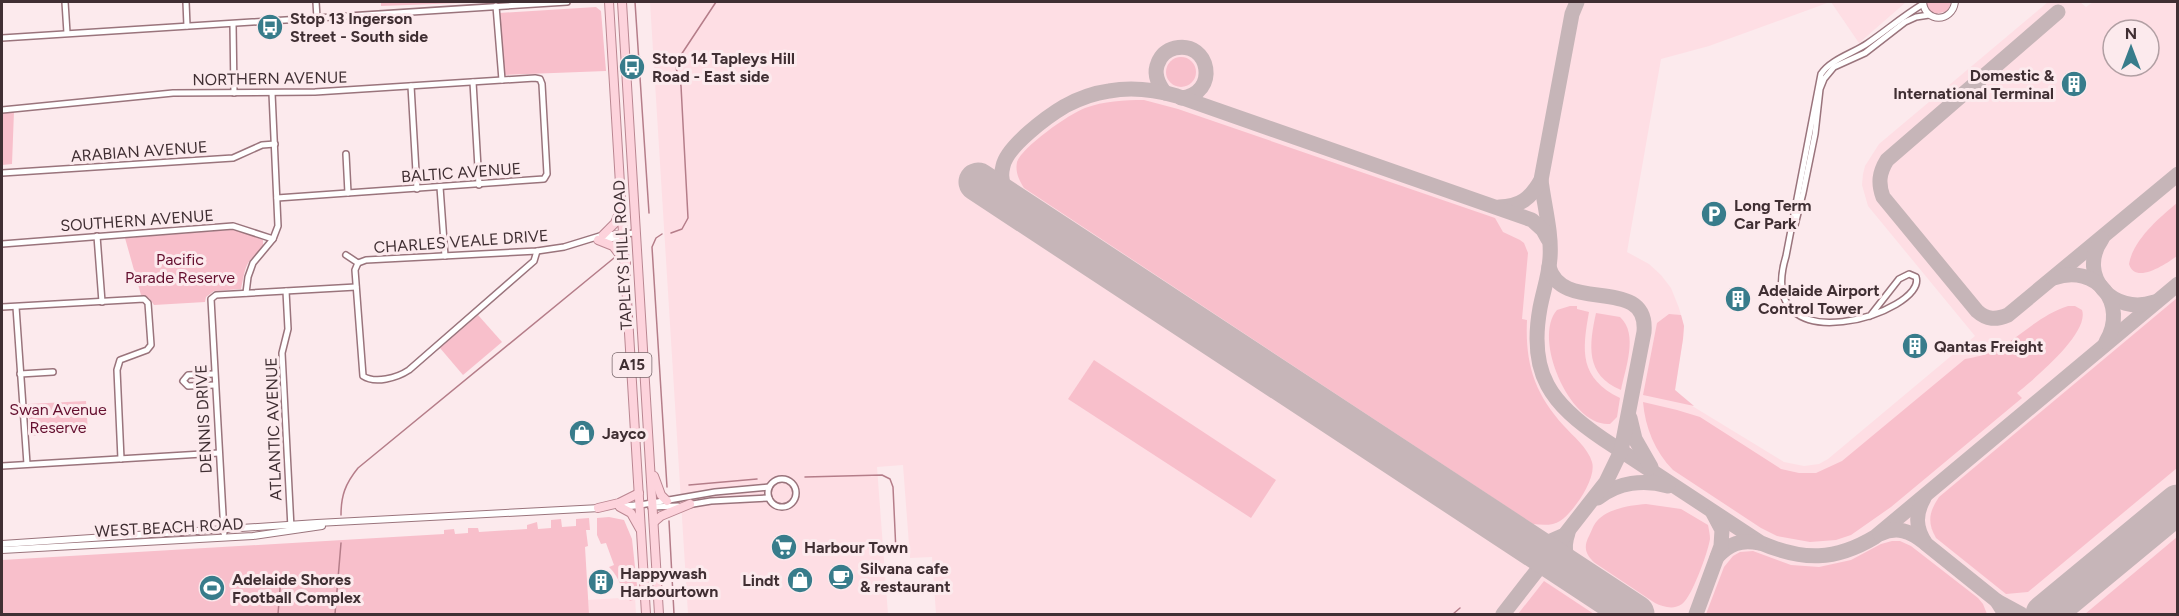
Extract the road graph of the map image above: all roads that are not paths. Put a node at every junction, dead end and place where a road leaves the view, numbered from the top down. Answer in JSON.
{"nodes":[{"id":1,"x":65,"y":2,"type":"edge"},
{"id":2,"x":186,"y":2,"type":"edge"},
{"id":3,"x":316,"y":2,"type":"edge"},
{"id":4,"x":567,"y":2,"type":"edge"},
{"id":5,"x":609,"y":2,"type":"edge"},
{"id":6,"x":622,"y":2,"type":"edge"},
{"id":7,"x":1955,"y":2,"type":"edge"},
{"id":8,"x":1923,"y":3,"type":"edge"},
{"id":9,"x":496,"y":6,"type":"junction"},
{"id":10,"x":1929,"y":15,"type":"junction"},
{"id":11,"x":317,"y":18,"type":"junction"},
{"id":12,"x":233,"y":24,"type":"junction"},
{"id":13,"x":187,"y":26,"type":"junction"},
{"id":14,"x":67,"y":33,"type":"junction"},
{"id":15,"x":2,"y":38,"type":"edge"},
{"id":16,"x":540,"y":79,"type":"joint"},
{"id":17,"x":502,"y":80,"type":"junction"},
{"id":18,"x":473,"y":82,"type":"junction"},
{"id":19,"x":411,"y":86,"type":"junction"},
{"id":20,"x":234,"y":93,"type":"junction"},
{"id":21,"x":272,"y":93,"type":"junction"},
{"id":22,"x":2,"y":110,"type":"edge"},
{"id":23,"x":275,"y":144,"type":"junction"},
{"id":24,"x":346,"y":154,"type":"dead end"},
{"id":25,"x":2,"y":174,"type":"edge"},
{"id":26,"x":479,"y":184,"type":"junction"},
{"id":27,"x":440,"y":187,"type":"junction"},
{"id":28,"x":417,"y":189,"type":"junction"},
{"id":29,"x":348,"y":193,"type":"junction"},
{"id":30,"x":277,"y":198,"type":"junction"},
{"id":31,"x":622,"y":206,"type":"junction"},
{"id":32,"x":636,"y":233,"type":"junction"},
{"id":33,"x":624,"y":235,"type":"junction"},
{"id":34,"x":1790,"y":235,"type":"junction"},
{"id":35,"x":97,"y":236,"type":"junction"},
{"id":36,"x":601,"y":237,"type":"junction"},
{"id":37,"x":273,"y":239,"type":"junction"},
{"id":38,"x":2,"y":244,"type":"edge"},
{"id":39,"x":537,"y":250,"type":"junction"},
{"id":40,"x":346,"y":255,"type":"dead end"},
{"id":41,"x":445,"y":256,"type":"junction"},
{"id":42,"x":358,"y":263,"type":"junction"},
{"id":43,"x":626,"y":263,"type":"junction"},
{"id":44,"x":356,"y":287,"type":"junction"},
{"id":45,"x":286,"y":291,"type":"junction"},
{"id":46,"x":246,"y":293,"type":"junction"},
{"id":47,"x":102,"y":302,"type":"junction"},
{"id":48,"x":2,"y":307,"type":"edge"},
{"id":49,"x":16,"y":307,"type":"junction"},
{"id":50,"x":1870,"y":316,"type":"junction"},
{"id":51,"x":53,"y":372,"type":"dead end"},
{"id":52,"x":20,"y":374,"type":"junction"},
{"id":53,"x":214,"y":374,"type":"junction"},
{"id":54,"x":215,"y":385,"type":"junction"},
{"id":55,"x":219,"y":453,"type":"junction"},
{"id":56,"x":121,"y":459,"type":"junction"},
{"id":57,"x":649,"y":462,"type":"junction"},
{"id":58,"x":27,"y":464,"type":"junction"},
{"id":59,"x":2,"y":466,"type":"edge"},
{"id":60,"x":769,"y":487,"type":"junction"},
{"id":61,"x":639,"y":494,"type":"junction"},
{"id":62,"x":769,"y":498,"type":"junction"},
{"id":63,"x":667,"y":501,"type":"junction"},
{"id":64,"x":690,"y":504,"type":"junction"},
{"id":65,"x":640,"y":505,"type":"junction"},
{"id":66,"x":652,"y":505,"type":"junction"},
{"id":67,"x":620,"y":507,"type":"junction"},
{"id":68,"x":598,"y":508,"type":"junction"},
{"id":69,"x":654,"y":522,"type":"junction"},
{"id":70,"x":291,"y":528,"type":"junction"},
{"id":71,"x":224,"y":530,"type":"junction"},
{"id":72,"x":641,"y":532,"type":"junction"},
{"id":73,"x":224,"y":537,"type":"junction"},
{"id":74,"x":2,"y":544,"type":"edge"},
{"id":75,"x":2,"y":550,"type":"edge"},
{"id":76,"x":646,"y":615,"type":"edge"},
{"id":77,"x":659,"y":615,"type":"edge"}],
"edges":[{"from":1,"to":14,"type":"street"},
{"from":2,"to":13,"type":"street"},
{"from":3,"to":11,"type":"street"},
{"from":4,"to":9,"type":"street"},
{"from":5,"to":31,"type":"main road","name":"TAPLEYS HILL ROAD","number":"A15"},
{"from":6,"to":32,"type":"main road","name":"TAPLEYS HILL ROAD","number":"A15"},
{"from":7,"to":10,"type":"street"},
{"from":8,"to":10,"type":"street"},
{"from":8,"to":34,"type":"street"},
{"from":9,"to":11,"type":"street"},
{"from":9,"to":17,"type":"street"},
{"from":10,"to":34,"type":"street"},
{"from":11,"to":12,"type":"street"},
{"from":12,"to":13,"type":"street"},
{"from":12,"to":20,"type":"street"},
{"from":13,"to":14,"type":"street"},
{"from":14,"to":15,"type":"street"},
{"from":16,"to":17,"type":"street","name":"NORTHERN AVENUE"},
{"from":16,"to":26,"type":"street","name":"BALTIC AVENUE"},
{"from":17,"to":18,"type":"street","name":"NORTHERN AVENUE"},
{"from":18,"to":19,"type":"street","name":"NORTHERN AVENUE"},
{"from":18,"to":26,"type":"street"},
{"from":19,"to":21,"type":"street","name":"NORTHERN AVENUE"},
{"from":19,"to":28,"type":"street"},
{"from":20,"to":21,"type":"street","name":"NORTHERN AVENUE"},
{"from":20,"to":22,"type":"street","name":"NORTHERN AVENUE"},
{"from":21,"to":23,"type":"street"},
{"from":23,"to":25,"type":"street","name":"ARABIAN AVENUE"},
{"from":23,"to":30,"type":"street"},
{"from":24,"to":29,"type":"street"},
{"from":26,"to":27,"type":"street","name":"BALTIC AVENUE"},
{"from":27,"to":28,"type":"street","name":"BALTIC AVENUE"},
{"from":27,"to":41,"type":"street"},
{"from":28,"to":29,"type":"street","name":"BALTIC AVENUE"},
{"from":29,"to":30,"type":"street","name":"BALTIC AVENUE"},
{"from":30,"to":37,"type":"street"},
{"from":31,"to":33,"type":"main road","name":"TAPLEYS HILL ROAD","number":"A15"},
{"from":31,"to":36,"type":"main road"},
{"from":32,"to":33,"type":"street","name":"CHARLES VEALE DRIVE"},
{"from":32,"to":57,"type":"main road","name":"TAPLEYS HILL ROAD","number":"A15"},
{"from":33,"to":36,"type":"street","name":"CHARLES VEALE DRIVE"},
{"from":33,"to":43,"type":"main road","name":"TAPLEYS HILL ROAD","number":"A15"},
{"from":34,"to":50,"type":"street"},
{"from":35,"to":37,"type":"street","name":"SOUTHERN AVENUE"},
{"from":35,"to":38,"type":"street","name":"SOUTHERN AVENUE"},
{"from":35,"to":47,"type":"street"},
{"from":36,"to":39,"type":"street","name":"CHARLES VEALE DRIVE"},
{"from":36,"to":43,"type":"main road"},
{"from":37,"to":46,"type":"street"},
{"from":39,"to":41,"type":"street","name":"CHARLES VEALE DRIVE"},
{"from":39,"to":44,"type":"street"},
{"from":40,"to":42,"type":"street","name":"CHARLES VEALE DRIVE"},
{"from":41,"to":42,"type":"street","name":"CHARLES VEALE DRIVE"},
{"from":42,"to":44,"type":"street"},
{"from":43,"to":61,"type":"main road","name":"TAPLEYS HILL ROAD","number":"A15"},
{"from":44,"to":45,"type":"street"},
{"from":45,"to":46,"type":"street"},
{"from":45,"to":70,"type":"street","name":"ATLANTIC AVENUE"},
{"from":46,"to":53,"type":"street","name":"DENNIS DRIVE"},
{"from":47,"to":49,"type":"street"},
{"from":47,"to":56,"type":"street"},
{"from":48,"to":49,"type":"street"},
{"from":49,"to":52,"type":"street"},
{"from":50,"to":50,"type":"street"},
{"from":51,"to":52,"type":"street"},
{"from":52,"to":58,"type":"street"},
{"from":53,"to":54,"type":"street","name":"DENNIS DRIVE"},
{"from":53,"to":54,"type":"street"},
{"from":54,"to":55,"type":"street","name":"DENNIS DRIVE"},
{"from":55,"to":56,"type":"street"},
{"from":55,"to":71,"type":"street","name":"DENNIS DRIVE"},
{"from":56,"to":58,"type":"street"},
{"from":57,"to":63,"type":"main road"},
{"from":57,"to":66,"type":"main road","name":"TAPLEYS HILL ROAD","number":"A15"},
{"from":58,"to":59,"type":"street"},
{"from":60,"to":62,"type":"street"},
{"from":60,"to":62,"type":"street"},
{"from":60,"to":63,"type":"street"},
{"from":61,"to":65,"type":"main road","name":"TAPLEYS HILL ROAD","number":"A15"},
{"from":61,"to":68,"type":"main road"},
{"from":62,"to":64,"type":"street"},
{"from":63,"to":66,"type":"street"},
{"from":64,"to":66,"type":"street"},
{"from":64,"to":69,"type":"main road"},
{"from":65,"to":66,"type":"street"},
{"from":65,"to":67,"type":"street","name":"WEST BEACH ROAD"},
{"from":65,"to":72,"type":"main road","name":"TAPLEYS HILL ROAD","number":"A15"},
{"from":66,"to":69,"type":"main road","name":"TAPLEYS HILL ROAD","number":"A15"},
{"from":67,"to":68,"type":"street","name":"WEST BEACH ROAD"},
{"from":67,"to":72,"type":"main road"},
{"from":68,"to":70,"type":"street","name":"WEST BEACH ROAD"},
{"from":69,"to":77,"type":"main road","name":"TAPLEYS HILL ROAD","number":"A15"},
{"from":70,"to":71,"type":"street","name":"WEST BEACH ROAD"},
{"from":70,"to":73,"type":"street","name":"WEST BEACH ROAD"},
{"from":71,"to":73,"type":"street","name":"DENNIS DRIVE"},
{"from":71,"to":74,"type":"street","name":"WEST BEACH ROAD"},
{"from":72,"to":76,"type":"main road","name":"TAPLEYS HILL ROAD","number":"A15"},
{"from":73,"to":75,"type":"street","name":"WEST BEACH ROAD"}]}
